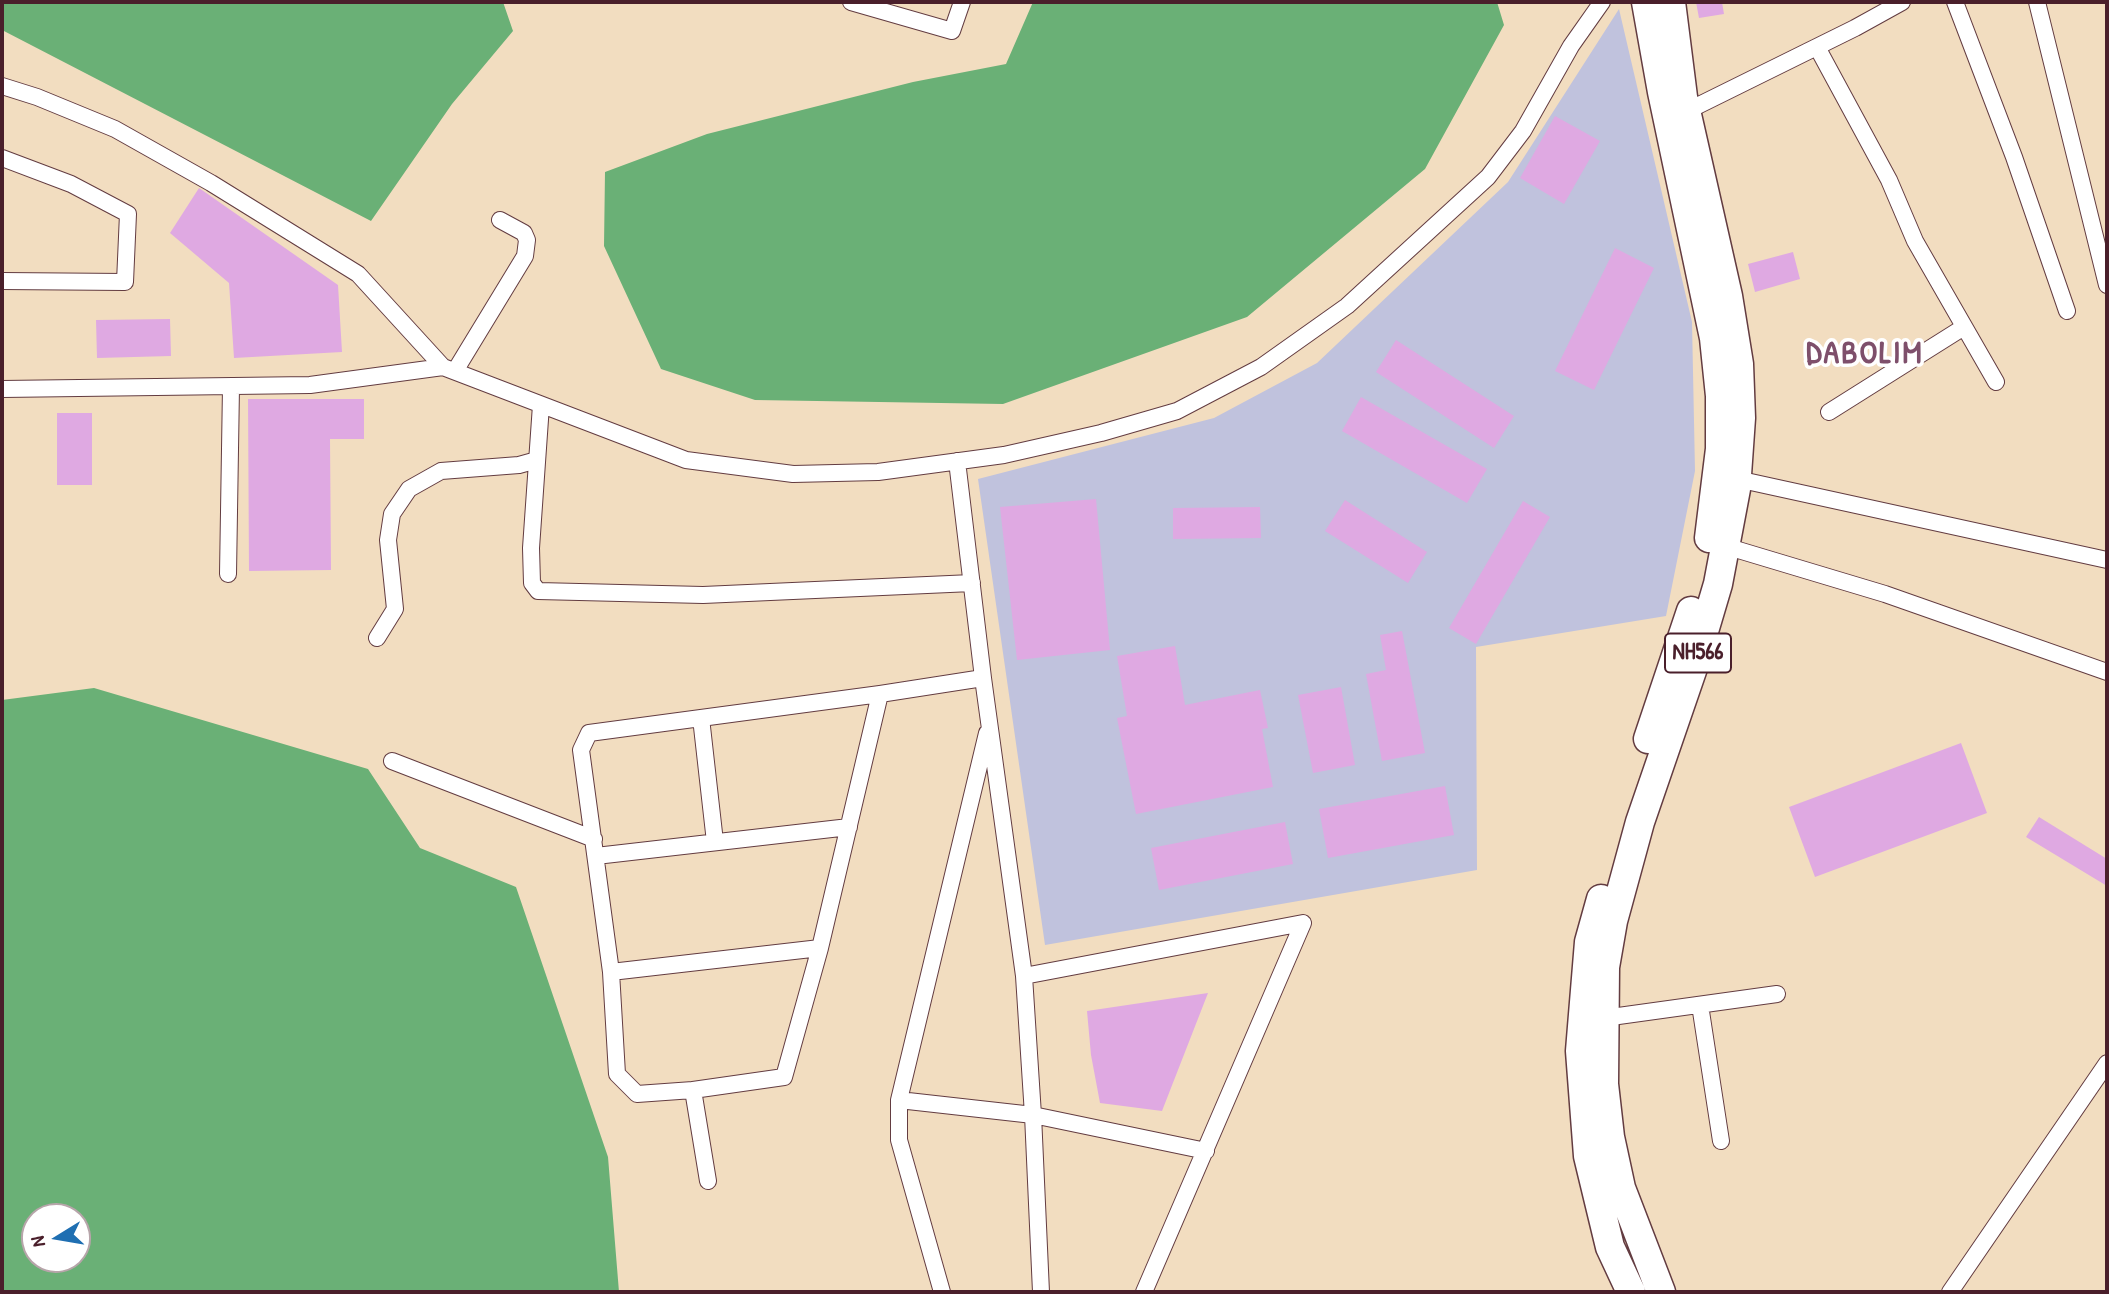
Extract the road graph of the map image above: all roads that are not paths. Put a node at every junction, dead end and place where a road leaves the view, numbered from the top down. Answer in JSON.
{"nodes":[{"id":1,"x":851,"y":2,"type":"edge"},
{"id":2,"x":962,"y":2,"type":"edge"},
{"id":3,"x":1602,"y":2,"type":"edge"},
{"id":4,"x":1646,"y":2,"type":"edge"},
{"id":5,"x":1671,"y":2,"type":"edge"},
{"id":6,"x":1902,"y":2,"type":"edge"},
{"id":7,"x":1955,"y":2,"type":"edge"},
{"id":8,"x":2037,"y":2,"type":"edge"},
{"id":9,"x":1817,"y":47,"type":"junction"},
{"id":10,"x":2,"y":86,"type":"edge"},
{"id":11,"x":1686,"y":111,"type":"junction"},
{"id":12,"x":2,"y":158,"type":"edge"},
{"id":13,"x":500,"y":220,"type":"dead end"},
{"id":14,"x":2,"y":281,"type":"edge"},
{"id":15,"x":2107,"y":285,"type":"edge"},
{"id":16,"x":2067,"y":311,"type":"dead end"},
{"id":17,"x":1964,"y":327,"type":"junction"},
{"id":18,"x":449,"y":369,"type":"junction"},
{"id":19,"x":1996,"y":382,"type":"dead end"},
{"id":20,"x":231,"y":387,"type":"junction"},
{"id":21,"x":2,"y":390,"type":"edge"},
{"id":22,"x":541,"y":405,"type":"junction"},
{"id":23,"x":1829,"y":412,"type":"dead end"},
{"id":24,"x":537,"y":460,"type":"junction"},
{"id":25,"x":957,"y":461,"type":"junction"},
{"id":26,"x":1737,"y":479,"type":"junction"},
{"id":27,"x":1725,"y":547,"type":"junction"},
{"id":28,"x":2107,"y":560,"type":"edge"},
{"id":29,"x":228,"y":575,"type":"dead end"},
{"id":30,"x":972,"y":583,"type":"junction"},
{"id":31,"x":377,"y":638,"type":"dead end"},
{"id":32,"x":2107,"y":672,"type":"edge"},
{"id":33,"x":983,"y":678,"type":"junction"},
{"id":34,"x":880,"y":694,"type":"junction"},
{"id":35,"x":701,"y":718,"type":"junction"},
{"id":36,"x":989,"y":725,"type":"junction"},
{"id":37,"x":392,"y":761,"type":"dead end"},
{"id":38,"x":849,"y":827,"type":"junction"},
{"id":39,"x":715,"y":842,"type":"junction"},
{"id":40,"x":595,"y":847,"type":"junction"},
{"id":41,"x":820,"y":948,"type":"junction"},
{"id":42,"x":611,"y":972,"type":"junction"},
{"id":43,"x":1024,"y":975,"type":"junction"},
{"id":44,"x":1777,"y":994,"type":"dead end"},
{"id":45,"x":1700,"y":1005,"type":"junction"},
{"id":46,"x":1604,"y":1018,"type":"junction"},
{"id":47,"x":2107,"y":1063,"type":"edge"},
{"id":48,"x":693,"y":1090,"type":"junction"},
{"id":49,"x":899,"y":1100,"type":"junction"},
{"id":50,"x":1033,"y":1115,"type":"junction"},
{"id":51,"x":1721,"y":1141,"type":"dead end"},
{"id":52,"x":1206,"y":1151,"type":"junction"},
{"id":53,"x":708,"y":1181,"type":"dead end"},
{"id":54,"x":942,"y":1292,"type":"edge"},
{"id":55,"x":1041,"y":1292,"type":"edge"},
{"id":56,"x":1144,"y":1292,"type":"edge"},
{"id":57,"x":1631,"y":1292,"type":"edge"},
{"id":58,"x":1661,"y":1292,"type":"edge"},
{"id":59,"x":1950,"y":1292,"type":"edge"}],
"edges":[{"from":1,"to":2,"type":"street"},
{"from":3,"to":25,"type":"street"},
{"from":4,"to":57,"type":"highway","number":"NH566"},
{"from":5,"to":11,"type":"highway","number":"NH566"},
{"from":6,"to":9,"type":"street"},
{"from":7,"to":16,"type":"street"},
{"from":8,"to":15,"type":"street"},
{"from":9,"to":11,"type":"street"},
{"from":9,"to":17,"type":"street"},
{"from":10,"to":18,"type":"street"},
{"from":11,"to":26,"type":"highway","number":"NH566"},
{"from":12,"to":14,"type":"street"},
{"from":13,"to":18,"type":"street"},
{"from":17,"to":19,"type":"street"},
{"from":17,"to":23,"type":"street"},
{"from":18,"to":20,"type":"street"},
{"from":18,"to":22,"type":"street"},
{"from":20,"to":21,"type":"street"},
{"from":20,"to":29,"type":"street"},
{"from":22,"to":24,"type":"street"},
{"from":22,"to":25,"type":"street"},
{"from":24,"to":30,"type":"street"},
{"from":24,"to":31,"type":"street"},
{"from":25,"to":30,"type":"street"},
{"from":26,"to":27,"type":"highway","number":"NH566"},
{"from":26,"to":28,"type":"street"},
{"from":27,"to":32,"type":"street"},
{"from":27,"to":46,"type":"highway","number":"NH566"},
{"from":30,"to":33,"type":"street"},
{"from":33,"to":34,"type":"street"},
{"from":33,"to":36,"type":"street"},
{"from":34,"to":35,"type":"street"},
{"from":34,"to":38,"type":"street"},
{"from":35,"to":39,"type":"street"},
{"from":35,"to":40,"type":"street"},
{"from":36,"to":43,"type":"street"},
{"from":36,"to":49,"type":"street"},
{"from":37,"to":40,"type":"street"},
{"from":38,"to":39,"type":"street"},
{"from":38,"to":41,"type":"street"},
{"from":39,"to":40,"type":"street"},
{"from":40,"to":42,"type":"street"},
{"from":41,"to":42,"type":"street"},
{"from":41,"to":48,"type":"street"},
{"from":42,"to":48,"type":"street"},
{"from":43,"to":50,"type":"street"},
{"from":43,"to":52,"type":"street"},
{"from":44,"to":45,"type":"street"},
{"from":45,"to":46,"type":"street"},
{"from":45,"to":51,"type":"street"},
{"from":46,"to":58,"type":"highway","number":"NH566"},
{"from":47,"to":59,"type":"street"},
{"from":48,"to":53,"type":"street"},
{"from":49,"to":50,"type":"street"},
{"from":49,"to":54,"type":"street"},
{"from":50,"to":52,"type":"street"},
{"from":50,"to":55,"type":"street"},
{"from":52,"to":56,"type":"street"}]}
